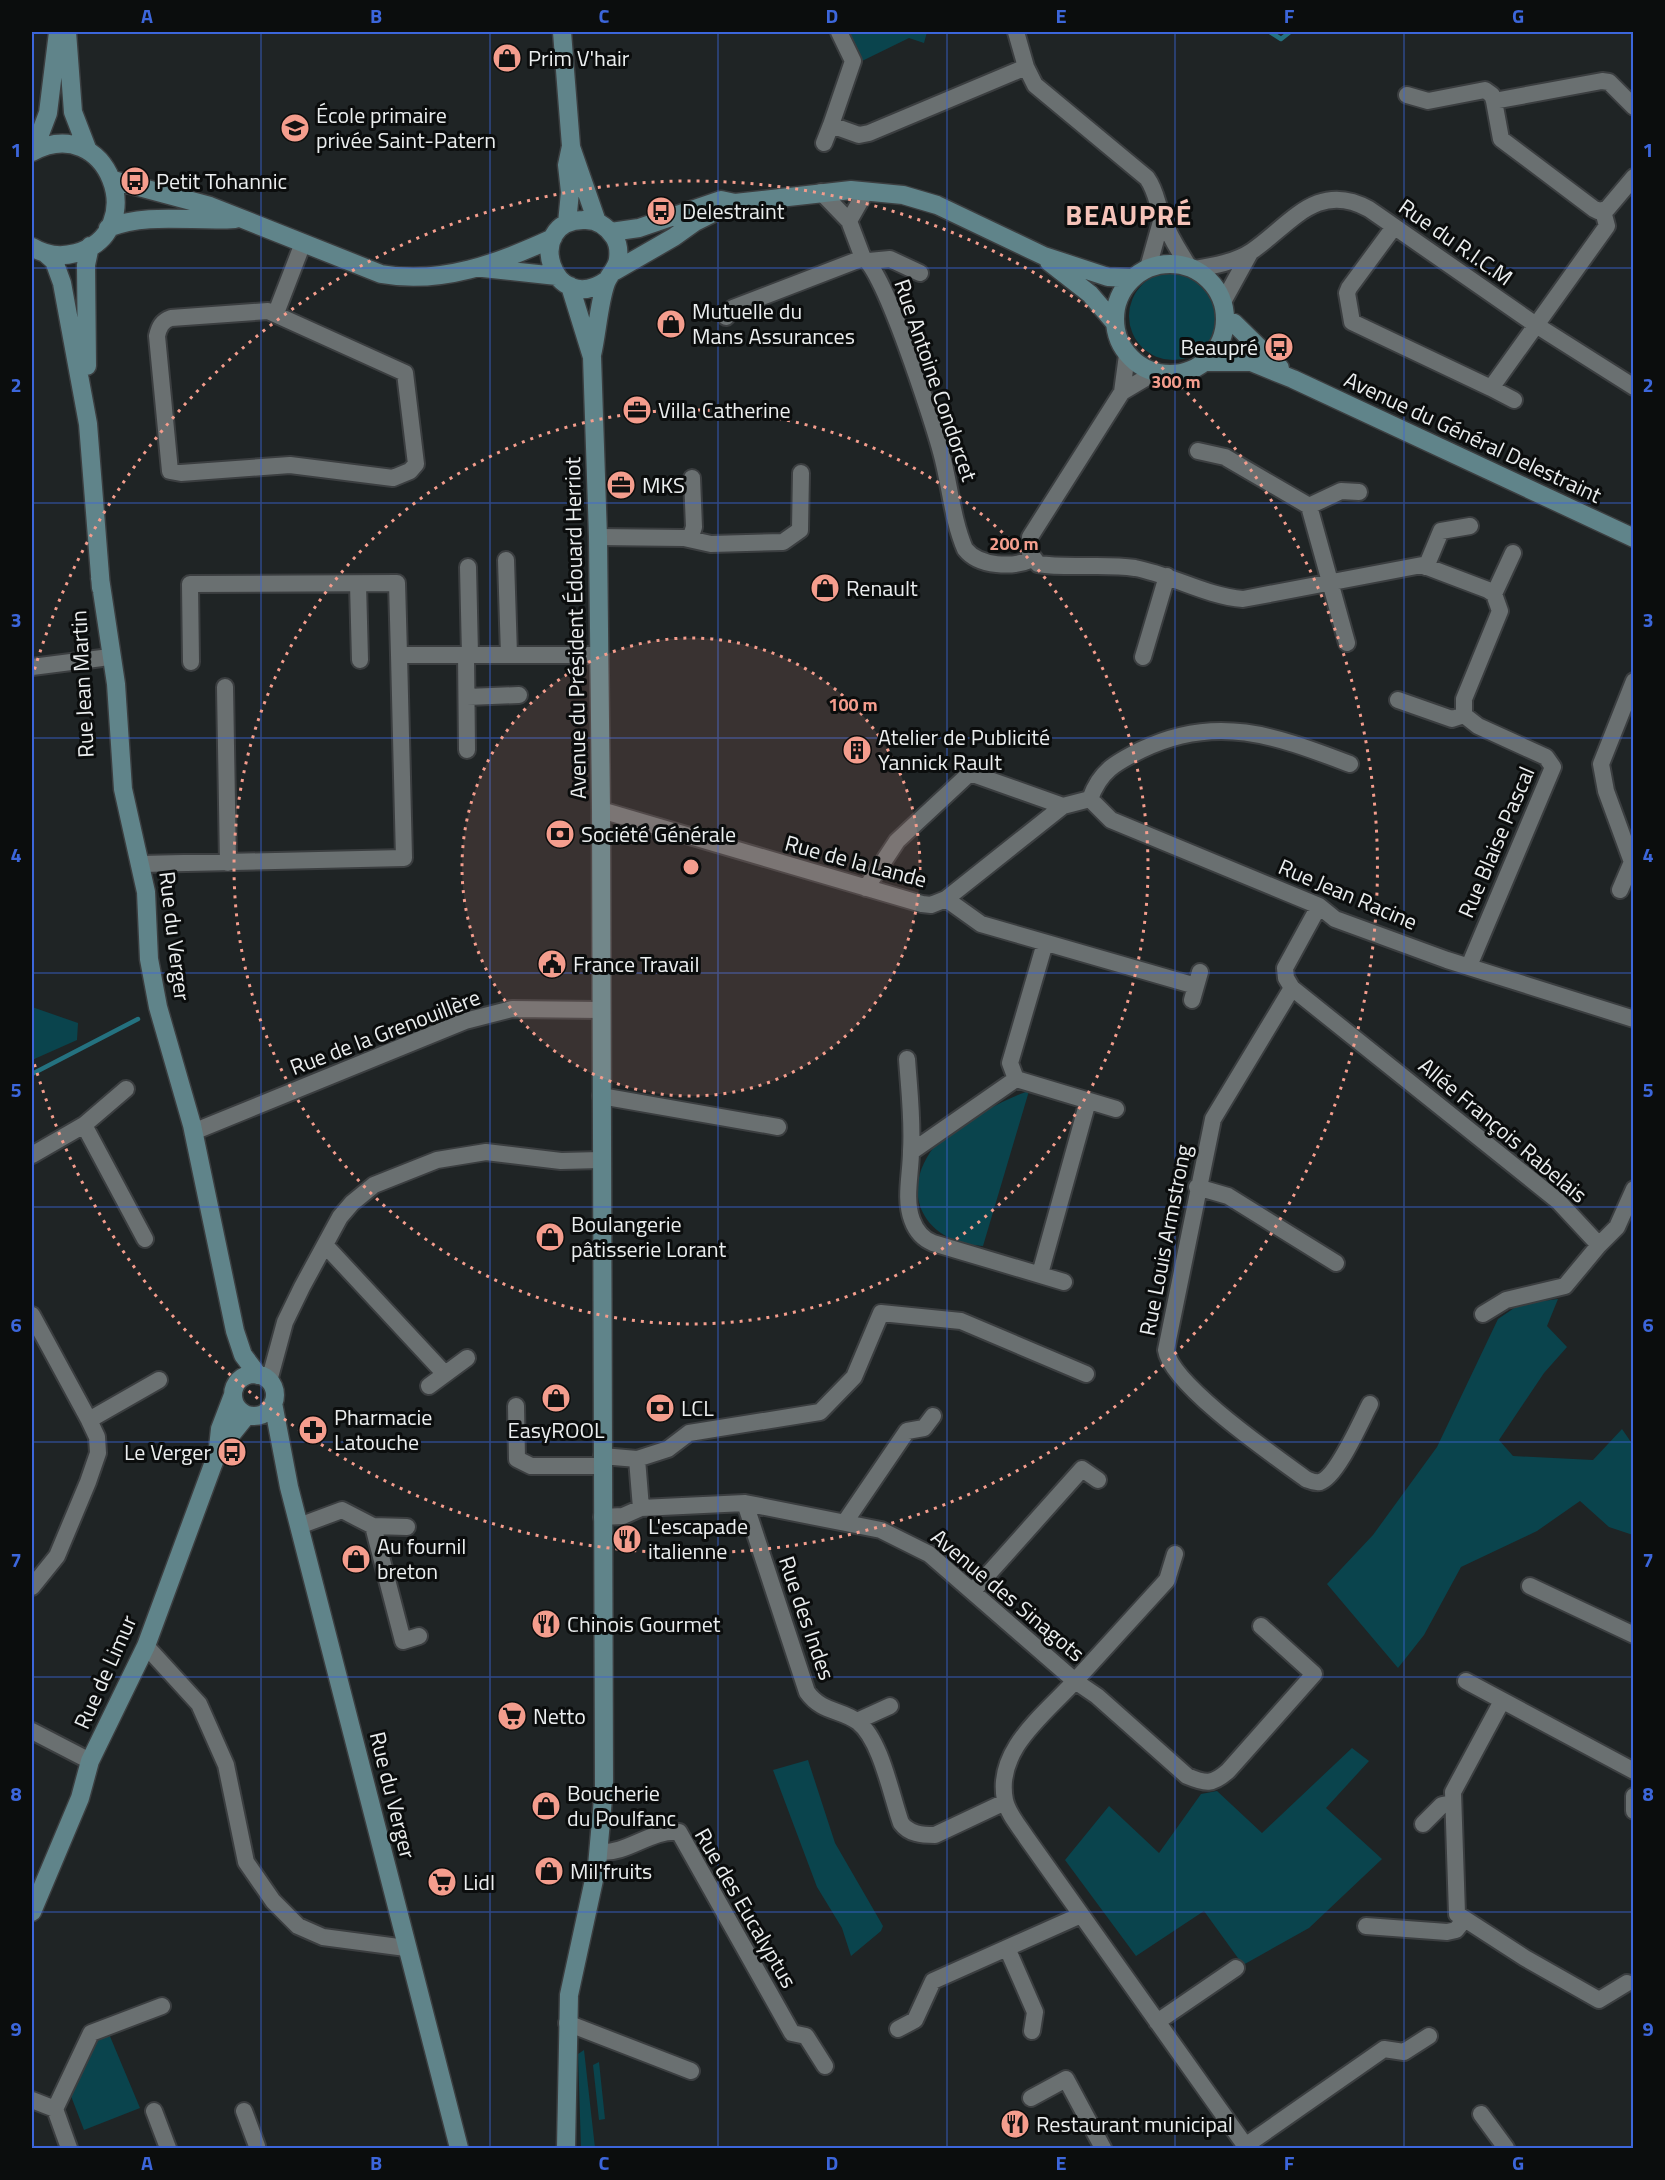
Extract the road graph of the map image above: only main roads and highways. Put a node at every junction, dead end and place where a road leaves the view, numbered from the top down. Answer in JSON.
{"nodes":[{"id":1,"x":58,"y":32,"type":"edge"},
{"id":2,"x":67,"y":32,"type":"edge"},
{"id":3,"x":562,"y":32,"type":"edge"},
{"id":4,"x":571,"y":146,"type":"junction"},
{"id":5,"x":88,"y":150,"type":"junction"},
{"id":6,"x":32,"y":151,"type":"edge"},
{"id":7,"x":113,"y":180,"type":"junction"},
{"id":8,"x":735,"y":203,"type":"junction"},
{"id":9,"x":237,"y":219,"type":"junction"},
{"id":10,"x":567,"y":224,"type":"junction"},
{"id":11,"x":604,"y":227,"type":"junction"},
{"id":12,"x":108,"y":228,"type":"junction"},
{"id":13,"x":553,"y":238,"type":"junction"},
{"id":14,"x":90,"y":246,"type":"junction"},
{"id":15,"x":38,"y":250,"type":"edge"},
{"id":16,"x":1044,"y":256,"type":"junction"},
{"id":17,"x":479,"y":268,"type":"junction"},
{"id":18,"x":611,"y":276,"type":"junction"},
{"id":19,"x":1131,"y":278,"type":"junction"},
{"id":20,"x":563,"y":281,"type":"junction"},
{"id":21,"x":1224,"y":310,"type":"junction"},
{"id":22,"x":1114,"y":322,"type":"junction"},
{"id":23,"x":591,"y":357,"type":"junction"},
{"id":24,"x":1205,"y":362,"type":"junction"},
{"id":25,"x":1293,"y":379,"type":"junction"},
{"id":26,"x":88,"y":424,"type":"junction"},
{"id":27,"x":1634,"y":538,"type":"edge"},
{"id":28,"x":100,"y":578,"type":"junction"},
{"id":29,"x":146,"y":937,"type":"junction"},
{"id":30,"x":235,"y":1331,"type":"junction"},
{"id":31,"x":263,"y":1378,"type":"junction"},
{"id":32,"x":235,"y":1390,"type":"junction"},
{"id":33,"x":273,"y":1402,"type":"junction"},
{"id":34,"x":253,"y":1415,"type":"junction"},
{"id":35,"x":218,"y":1451,"type":"junction"},
{"id":36,"x":289,"y":1487,"type":"junction"},
{"id":37,"x":32,"y":1912,"type":"edge"},
{"id":38,"x":459,"y":2148,"type":"edge"},
{"id":39,"x":567,"y":2148,"type":"edge"}],
"edges":[{"from":1,"to":6,"type":"main road"},
{"from":2,"to":5,"type":"main road"},
{"from":3,"to":4,"type":"main road"},
{"from":4,"to":10,"type":"main road"},
{"from":4,"to":11,"type":"main road"},
{"from":5,"to":6,"type":"main road"},
{"from":5,"to":7,"type":"main road"},
{"from":7,"to":9,"type":"main road"},
{"from":7,"to":12,"type":"main road"},
{"from":8,"to":11,"type":"main road"},
{"from":8,"to":16,"type":"main road"},
{"from":8,"to":18,"type":"main road"},
{"from":9,"to":12,"type":"main road"},
{"from":9,"to":17,"type":"main road"},
{"from":10,"to":11,"type":"main road"},
{"from":10,"to":13,"type":"main road"},
{"from":11,"to":18,"type":"main road"},
{"from":12,"to":14,"type":"main road"},
{"from":13,"to":17,"type":"main road"},
{"from":13,"to":20,"type":"main road"},
{"from":14,"to":15,"type":"main road"},
{"from":14,"to":26,"type":"main road","name":"Rue Jean Martin"},
{"from":15,"to":26,"type":"main road","name":"Rue Jean Martin"},
{"from":16,"to":19,"type":"main road"},
{"from":16,"to":22,"type":"main road"},
{"from":17,"to":20,"type":"main road"},
{"from":18,"to":20,"type":"main road"},
{"from":18,"to":23,"type":"main road","name":"Avenue du Président Édouard Herriot"},
{"from":19,"to":21,"type":"main road"},
{"from":19,"to":22,"type":"main road"},
{"from":20,"to":23,"type":"main road","name":"Avenue du Président Édouard Herriot"},
{"from":21,"to":24,"type":"main road"},
{"from":21,"to":25,"type":"main road","name":"Avenue du Général Delestraint"},
{"from":22,"to":24,"type":"main road"},
{"from":23,"to":39,"type":"main road","name":"Avenue du Président Édouard Herriot"},
{"from":24,"to":25,"type":"main road","name":"Avenue du Général Delestraint"},
{"from":25,"to":27,"type":"main road","name":"Avenue du Général Delestraint"},
{"from":26,"to":28,"type":"main road","name":"Rue Jean Martin"},
{"from":28,"to":29,"type":"main road","name":"Rue Jean Martin"},
{"from":28,"to":29,"type":"main road","name":"Rue du Verger"},
{"from":29,"to":30,"type":"main road","name":"Rue du Verger"},
{"from":30,"to":31,"type":"main road","name":"Rue du Verger"},
{"from":30,"to":32,"type":"main road","name":"Rue du Verger"},
{"from":31,"to":32,"type":"main road"},
{"from":31,"to":33,"type":"main road"},
{"from":32,"to":34,"type":"main road"},
{"from":32,"to":35,"type":"main road","name":"Rue de Limur"},
{"from":33,"to":34,"type":"main road"},
{"from":33,"to":36,"type":"main road","name":"Rue du Verger"},
{"from":34,"to":35,"type":"main road","name":"Rue de Limur"},
{"from":34,"to":36,"type":"main road","name":"Rue du Verger"},
{"from":35,"to":37,"type":"main road","name":"Rue de Limur"},
{"from":36,"to":38,"type":"main road","name":"Rue du Verger"}]}
